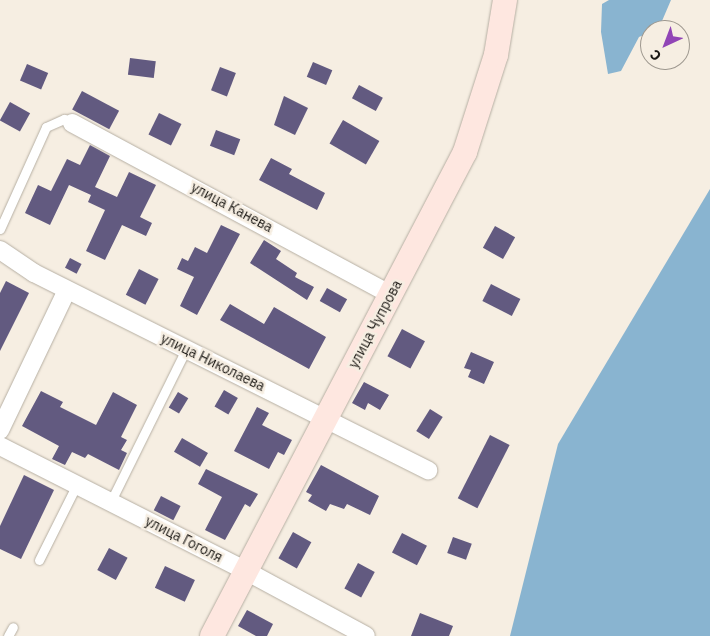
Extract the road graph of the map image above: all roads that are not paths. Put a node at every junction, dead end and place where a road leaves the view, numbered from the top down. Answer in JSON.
{"nodes":[{"id":1,"x":505,"y":0,"type":"edge"},
{"id":2,"x":72,"y":123,"type":"joint"},
{"id":3,"x":0,"y":229,"type":"edge"},
{"id":4,"x":0,"y":250,"type":"edge"},
{"id":5,"x":67,"y":290,"type":"junction"},
{"id":6,"x":391,"y":295,"type":"junction"},
{"id":7,"x":186,"y":350,"type":"junction"},
{"id":8,"x":326,"y":417,"type":"junction"},
{"id":9,"x":0,"y":430,"type":"edge"},
{"id":10,"x":0,"y":446,"type":"edge"},
{"id":11,"x":428,"y":470,"type":"dead end"},
{"id":12,"x":76,"y":484,"type":"junction"},
{"id":13,"x":111,"y":501,"type":"junction"},
{"id":14,"x":39,"y":560,"type":"dead end"},
{"id":15,"x":246,"y":571,"type":"junction"},
{"id":16,"x":13,"y":627,"type":"dead end"},
{"id":17,"x":8,"y":636,"type":"edge"},
{"id":18,"x":212,"y":636,"type":"edge"},
{"id":19,"x":366,"y":636,"type":"edge"}],
"edges":[{"from":1,"to":6,"type":"street","name":"улица Чупрова"},
{"from":2,"to":3,"type":"lane"},
{"from":2,"to":6,"type":"street","name":"улица Канева"},
{"from":4,"to":5,"type":"street","name":"улица Николаева"},
{"from":5,"to":7,"type":"street","name":"улица Николаева"},
{"from":5,"to":9,"type":"street"},
{"from":6,"to":8,"type":"street","name":"улица Чупрова"},
{"from":7,"to":8,"type":"street","name":"улица Николаева"},
{"from":7,"to":13,"type":"lane"},
{"from":8,"to":11,"type":"street","name":"улица Николаева"},
{"from":8,"to":15,"type":"street","name":"улица Чупрова"},
{"from":10,"to":12,"type":"street","name":"улица Гоголя"},
{"from":12,"to":13,"type":"street","name":"улица Гоголя"},
{"from":12,"to":14,"type":"lane"},
{"from":13,"to":15,"type":"street","name":"улица Гоголя"},
{"from":15,"to":18,"type":"street","name":"улица Чупрова"},
{"from":15,"to":19,"type":"street","name":"улица Гоголя"},
{"from":16,"to":17,"type":"lane"}]}
